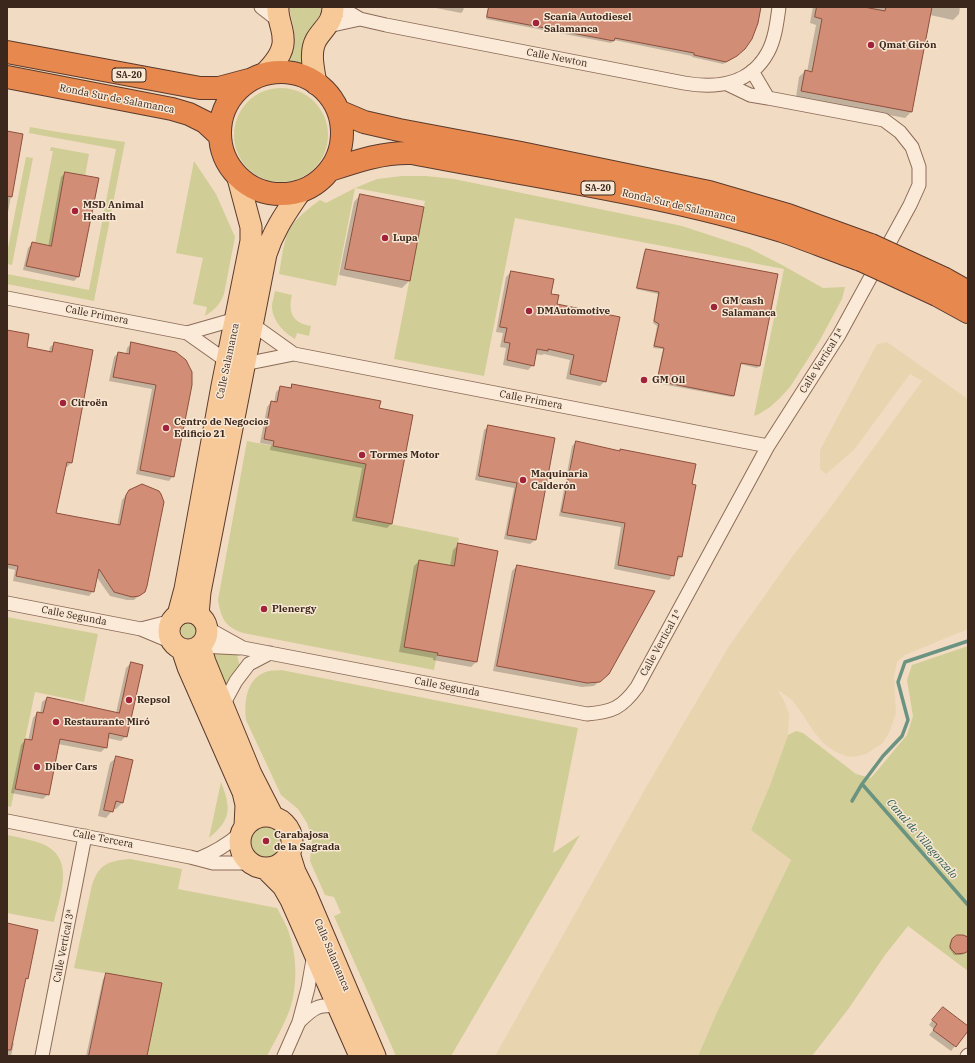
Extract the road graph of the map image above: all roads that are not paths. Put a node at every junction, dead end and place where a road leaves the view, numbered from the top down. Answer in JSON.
{"nodes":[{"id":1,"x":261,"y":7,"type":"edge"},
{"id":2,"x":340,"y":7,"type":"edge"},
{"id":3,"x":779,"y":7,"type":"edge"},
{"id":4,"x":278,"y":14,"type":"edge"},
{"id":5,"x":330,"y":16,"type":"edge"},
{"id":6,"x":360,"y":19,"type":"junction"},
{"id":7,"x":7,"y":52,"type":"edge"},
{"id":8,"x":752,"y":71,"type":"junction"},
{"id":9,"x":7,"y":77,"type":"edge"},
{"id":10,"x":257,"y":77,"type":"junction"},
{"id":11,"x":316,"y":84,"type":"junction"},
{"id":12,"x":727,"y":84,"type":"junction"},
{"id":13,"x":768,"y":98,"type":"junction"},
{"id":14,"x":338,"y":111,"type":"junction"},
{"id":15,"x":219,"y":135,"type":"junction"},
{"id":16,"x":330,"y":170,"type":"junction"},
{"id":17,"x":238,"y":178,"type":"junction"},
{"id":18,"x":300,"y":192,"type":"junction"},
{"id":19,"x":866,"y":253,"type":"junction"},
{"id":20,"x":940,"y":287,"type":"junction"},
{"id":21,"x":968,"y":292,"type":"edge"},
{"id":22,"x":7,"y":298,"type":"edge"},
{"id":23,"x":968,"y":312,"type":"edge"},
{"id":24,"x":244,"y":322,"type":"junction"},
{"id":25,"x":187,"y":333,"type":"junction"},
{"id":26,"x":294,"y":354,"type":"junction"},
{"id":27,"x":236,"y":363,"type":"junction"},
{"id":28,"x":768,"y":446,"type":"junction"},
{"id":29,"x":7,"y":603,"type":"edge"},
{"id":30,"x":175,"y":618,"type":"junction"},
{"id":31,"x":141,"y":629,"type":"junction"},
{"id":32,"x":192,"y":636,"type":"junction"},
{"id":33,"x":243,"y":648,"type":"junction"},
{"id":34,"x":270,"y":653,"type":"junction"},
{"id":35,"x":223,"y":705,"type":"junction"},
{"id":36,"x":622,"y":705,"type":"joint"},
{"id":37,"x":273,"y":817,"type":"junction"},
{"id":38,"x":7,"y":821,"type":"edge"},
{"id":39,"x":243,"y":829,"type":"junction"},
{"id":40,"x":85,"y":836,"type":"junction"},
{"id":41,"x":289,"y":854,"type":"junction"},
{"id":42,"x":198,"y":859,"type":"junction"},
{"id":43,"x":258,"y":865,"type":"junction"},
{"id":44,"x":314,"y":952,"type":"junction"},
{"id":45,"x":338,"y":1006,"type":"junction"},
{"id":46,"x":299,"y":1022,"type":"junction"},
{"id":47,"x":42,"y":1056,"type":"edge"},
{"id":48,"x":284,"y":1056,"type":"edge"},
{"id":49,"x":360,"y":1056,"type":"edge"},
{"id":50,"x":375,"y":1056,"type":"edge"}],
"edges":[{"from":1,"to":4,"type":"street"},
{"from":2,"to":6,"type":"street","name":"Calle Newton"},
{"from":3,"to":8,"type":"street","name":"Calle Newton"},
{"from":4,"to":10,"type":"main road"},
{"from":5,"to":6,"type":"street","name":"Calle Newton"},
{"from":5,"to":11,"type":"main road"},
{"from":6,"to":12,"type":"street","name":"Calle Newton"},
{"from":7,"to":10,"type":"highway","name":"Ronda Sur de Salamanca","number":"SA-20"},
{"from":8,"to":12,"type":"street","name":"Calle Newton"},
{"from":8,"to":13,"type":"street"},
{"from":9,"to":15,"type":"highway","name":"Ronda Sur de Salamanca"},
{"from":10,"to":11,"type":"highway","name":"Ronda Sur de Salamanca","number":"SA-20"},
{"from":10,"to":15,"type":"highway","name":"Ronda Sur de Salamanca","number":"SA-20"},
{"from":11,"to":14,"type":"highway","name":"Ronda Sur de Salamanca","number":"SA-20"},
{"from":12,"to":13,"type":"street","name":"Calle Vertical 1ª"},
{"from":13,"to":28,"type":"street","name":"Calle Vertical 1ª"},
{"from":14,"to":16,"type":"highway","name":"Ronda Sur de Salamanca","number":"SA-20"},
{"from":14,"to":19,"type":"highway","name":"Ronda Sur de Salamanca","number":"SA-20"},
{"from":15,"to":17,"type":"highway","name":"Ronda Sur de Salamanca","number":"SA-20"},
{"from":16,"to":18,"type":"highway","name":"Ronda Sur de Salamanca","number":"SA-20"},
{"from":16,"to":19,"type":"highway","name":"Ronda Sur de Salamanca","number":"SA-20"},
{"from":17,"to":18,"type":"highway","name":"Ronda Sur de Salamanca","number":"SA-20"},
{"from":17,"to":24,"type":"main road","name":"Calle Salamanca"},
{"from":18,"to":24,"type":"main road","name":"Calle Salamanca"},
{"from":19,"to":20,"type":"highway","name":"Ronda Sur de Salamanca","number":"SA-20","bridge":true},
{"from":20,"to":21,"type":"highway","name":"Ronda Sur de Salamanca","number":"SA-20"},
{"from":20,"to":23,"type":"highway","name":"Ronda Sur de Salamanca","number":"SA-20"},
{"from":22,"to":25,"type":"street","name":"Calle Primera"},
{"from":24,"to":25,"type":"street","name":"Calle Primera"},
{"from":24,"to":26,"type":"street","name":"Calle Primera"},
{"from":24,"to":27,"type":"main road","name":"Calle Salamanca"},
{"from":25,"to":27,"type":"street","name":"Calle Primera"},
{"from":26,"to":27,"type":"street","name":"Calle Primera"},
{"from":26,"to":28,"type":"street","name":"Calle Primera"},
{"from":27,"to":30,"type":"main road","name":"Calle Salamanca"},
{"from":27,"to":32,"type":"main road","name":"Calle Salamanca"},
{"from":28,"to":36,"type":"street","name":"Calle Vertical 1ª"},
{"from":29,"to":31,"type":"street","name":"Calle Segunda"},
{"from":30,"to":31,"type":"street","name":"Calle Segunda"},
{"from":30,"to":32,"type":"main road","name":"Calle Salamanca"},
{"from":30,"to":32,"type":"main road"},
{"from":31,"to":32,"type":"street","name":"Calle Segunda"},
{"from":32,"to":33,"type":"street","name":"Calle Segunda"},
{"from":32,"to":33,"type":"street","name":"Calle Segunda"},
{"from":32,"to":35,"type":"main road","name":"Calle Salamanca"},
{"from":32,"to":39,"type":"main road","name":"Calle Salamanca"},
{"from":33,"to":34,"type":"street","name":"Calle Segunda"},
{"from":34,"to":35,"type":"street"},
{"from":34,"to":36,"type":"street","name":"Calle Segunda"},
{"from":35,"to":37,"type":"main road","name":"Calle Salamanca"},
{"from":37,"to":39,"type":"main road"},
{"from":37,"to":41,"type":"main road"},
{"from":38,"to":40,"type":"street","name":"Calle Tercera"},
{"from":39,"to":42,"type":"street"},
{"from":39,"to":43,"type":"main road"},
{"from":40,"to":42,"type":"street","name":"Calle Tercera"},
{"from":40,"to":47,"type":"street","name":"Calle Vertical 3ª"},
{"from":41,"to":43,"type":"main road"},
{"from":41,"to":50,"type":"main road","name":"Calle Salamanca"},
{"from":42,"to":43,"type":"street","name":"Calle Tercera"},
{"from":43,"to":44,"type":"main road","name":"Calle Salamanca"},
{"from":44,"to":45,"type":"main road","name":"Calle Salamanca"},
{"from":44,"to":46,"type":"street"},
{"from":45,"to":46,"type":"street"},
{"from":45,"to":49,"type":"main road","name":"Calle Salamanca"},
{"from":46,"to":48,"type":"street"}]}
